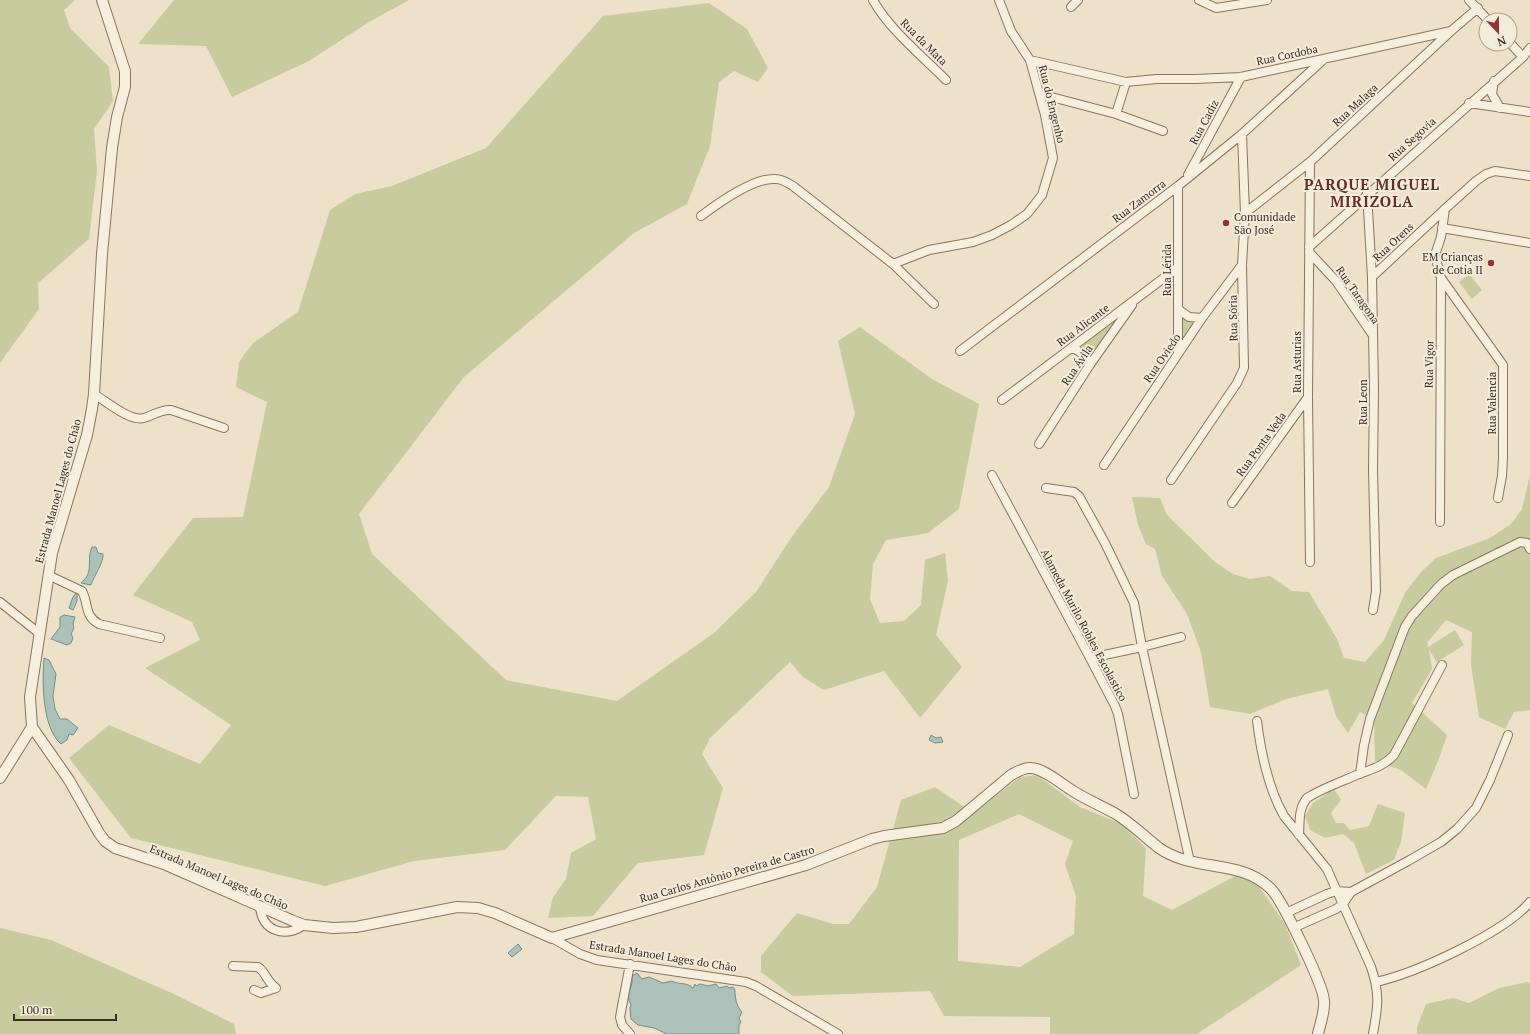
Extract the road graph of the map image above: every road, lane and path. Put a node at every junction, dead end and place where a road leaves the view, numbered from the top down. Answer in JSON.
{"nodes":[{"id":1,"x":102,"y":0,"type":"edge"},
{"id":2,"x":873,"y":0,"type":"edge"},
{"id":3,"x":999,"y":0,"type":"edge"},
{"id":4,"x":1078,"y":0,"type":"edge"},
{"id":5,"x":1199,"y":0,"type":"edge"},
{"id":6,"x":1267,"y":0,"type":"edge"},
{"id":7,"x":1470,"y":0,"type":"edge"},
{"id":8,"x":1072,"y":7,"type":"dead end"},
{"id":9,"x":1478,"y":8,"type":"junction"},
{"id":10,"x":1481,"y":12,"type":"edge"},
{"id":11,"x":1451,"y":31,"type":"junction"},
{"id":12,"x":1530,"y":48,"type":"edge"},
{"id":13,"x":1518,"y":52,"type":"edge"},
{"id":14,"x":1522,"y":57,"type":"junction"},
{"id":15,"x":1324,"y":59,"type":"junction"},
{"id":16,"x":1030,"y":60,"type":"junction"},
{"id":17,"x":1241,"y":77,"type":"junction"},
{"id":18,"x":946,"y":80,"type":"dead end"},
{"id":19,"x":1494,"y":81,"type":"junction"},
{"id":20,"x":1126,"y":82,"type":"junction"},
{"id":21,"x":1040,"y":94,"type":"junction"},
{"id":22,"x":1469,"y":103,"type":"junction"},
{"id":23,"x":1500,"y":108,"type":"junction"},
{"id":24,"x":1530,"y":112,"type":"edge"},
{"id":25,"x":1116,"y":114,"type":"junction"},
{"id":26,"x":1163,"y":131,"type":"dead end"},
{"id":27,"x":1242,"y":134,"type":"junction"},
{"id":28,"x":1310,"y":162,"type":"junction"},
{"id":29,"x":1530,"y":176,"type":"edge"},
{"id":30,"x":1187,"y":178,"type":"junction"},
{"id":31,"x":1178,"y":186,"type":"junction"},
{"id":32,"x":1367,"y":194,"type":"junction"},
{"id":33,"x":1445,"y":208,"type":"junction"},
{"id":34,"x":1245,"y":213,"type":"junction"},
{"id":35,"x":701,"y":216,"type":"dead end"},
{"id":36,"x":1442,"y":228,"type":"junction"},
{"id":37,"x":1530,"y":243,"type":"edge"},
{"id":38,"x":1309,"y":249,"type":"junction"},
{"id":39,"x":893,"y":264,"type":"junction"},
{"id":40,"x":1242,"y":265,"type":"junction"},
{"id":41,"x":1177,"y":268,"type":"junction"},
{"id":42,"x":1372,"y":278,"type":"junction"},
{"id":43,"x":1441,"y":278,"type":"junction"},
{"id":44,"x":1136,"y":300,"type":"junction"},
{"id":45,"x":934,"y":304,"type":"dead end"},
{"id":46,"x":1178,"y":309,"type":"junction"},
{"id":47,"x":1202,"y":318,"type":"junction"},
{"id":48,"x":1373,"y":335,"type":"junction"},
{"id":49,"x":1072,"y":348,"type":"junction"},
{"id":50,"x":960,"y":351,"type":"dead end"},
{"id":51,"x":1178,"y":354,"type":"junction"},
{"id":52,"x":1089,"y":366,"type":"junction"},
{"id":53,"x":94,"y":394,"type":"junction"},
{"id":54,"x":1308,"y":397,"type":"junction"},
{"id":55,"x":1002,"y":400,"type":"dead end"},
{"id":56,"x":224,"y":428,"type":"dead end"},
{"id":57,"x":1039,"y":444,"type":"dead end"},
{"id":58,"x":1104,"y":465,"type":"dead end"},
{"id":59,"x":992,"y":475,"type":"dead end"},
{"id":60,"x":1171,"y":480,"type":"dead end"},
{"id":61,"x":1046,"y":488,"type":"dead end"},
{"id":62,"x":1498,"y":498,"type":"dead end"},
{"id":63,"x":1232,"y":503,"type":"dead end"},
{"id":64,"x":1440,"y":522,"type":"dead end"},
{"id":65,"x":1529,"y":543,"type":"edge"},
{"id":66,"x":1310,"y":562,"type":"dead end"},
{"id":67,"x":48,"y":575,"type":"junction"},
{"id":68,"x":0,"y":602,"type":"edge"},
{"id":69,"x":1373,"y":610,"type":"dead end"},
{"id":70,"x":40,"y":634,"type":"junction"},
{"id":71,"x":1181,"y":637,"type":"dead end"},
{"id":72,"x":160,"y":638,"type":"dead end"},
{"id":73,"x":1142,"y":647,"type":"junction"},
{"id":74,"x":1090,"y":658,"type":"junction"},
{"id":75,"x":1442,"y":665,"type":"dead end"},
{"id":76,"x":1258,"y":721,"type":"dead end"},
{"id":77,"x":32,"y":727,"type":"junction"},
{"id":78,"x":1508,"y":735,"type":"dead end"},
{"id":79,"x":1360,"y":774,"type":"junction"},
{"id":80,"x":0,"y":778,"type":"edge"},
{"id":81,"x":1134,"y":794,"type":"dead end"},
{"id":82,"x":1299,"y":835,"type":"junction"},
{"id":83,"x":1190,"y":862,"type":"junction"},
{"id":84,"x":1336,"y":891,"type":"junction"},
{"id":85,"x":1351,"y":892,"type":"junction"},
{"id":86,"x":1530,"y":902,"type":"edge"},
{"id":87,"x":1343,"y":904,"type":"junction"},
{"id":88,"x":260,"y":906,"type":"junction"},
{"id":89,"x":1286,"y":913,"type":"junction"},
{"id":90,"x":304,"y":925,"type":"junction"},
{"id":91,"x":1293,"y":928,"type":"junction"},
{"id":92,"x":552,"y":938,"type":"junction"},
{"id":93,"x":630,"y":964,"type":"junction"},
{"id":94,"x":233,"y":966,"type":"dead end"},
{"id":95,"x":1376,"y":982,"type":"junction"},
{"id":96,"x":254,"y":990,"type":"dead end"},
{"id":97,"x":630,"y":1034,"type":"edge"},
{"id":98,"x":838,"y":1034,"type":"edge"},
{"id":99,"x":1318,"y":1034,"type":"edge"},
{"id":100,"x":1373,"y":1034,"type":"edge"}],
"edges":[{"from":1,"to":53,"type":"street","name":"Estrada Manoel Lages do Chão"},
{"from":2,"to":18,"type":"street","name":"Rua da Mata"},
{"from":3,"to":16,"type":"street","name":"Rua do Engenho"},
{"from":4,"to":8,"type":"street"},
{"from":5,"to":6,"type":"street"},
{"from":7,"to":9,"type":"street"},
{"from":9,"to":10,"type":"street"},
{"from":9,"to":11,"type":"street","name":"Rua Malaga"},
{"from":11,"to":15,"type":"street","name":"Rua Cordoba"},
{"from":11,"to":28,"type":"street","name":"Rua Malaga"},
{"from":12,"to":14,"type":"street","name":"Rua Segovia"},
{"from":13,"to":14,"type":"street"},
{"from":14,"to":19,"type":"street","name":"Rua Segovia"},
{"from":15,"to":17,"type":"street","name":"Rua Cordoba"},
{"from":15,"to":27,"type":"street","name":"Rua Zamorra"},
{"from":16,"to":20,"type":"street","name":"Rua Cordoba"},
{"from":16,"to":21,"type":"street","name":"Rua do Engenho"},
{"from":17,"to":20,"type":"street","name":"Rua Cordoba"},
{"from":17,"to":30,"type":"street","name":"Rua Cadiz"},
{"from":19,"to":22,"type":"street","name":"Rua Segovia"},
{"from":19,"to":23,"type":"street"},
{"from":20,"to":25,"type":"street"},
{"from":21,"to":25,"type":"street"},
{"from":21,"to":39,"type":"street","name":"Rua do Engenho"},
{"from":22,"to":23,"type":"street"},
{"from":22,"to":32,"type":"street","name":"Rua Segovia"},
{"from":23,"to":24,"type":"street"},
{"from":25,"to":26,"type":"street"},
{"from":27,"to":30,"type":"street","name":"Rua Zamorra"},
{"from":27,"to":34,"type":"street","name":"Rua Sória"},
{"from":28,"to":34,"type":"street","name":"Rua Malaga"},
{"from":28,"to":38,"type":"street","name":"Rua Asturias"},
{"from":29,"to":33,"type":"street","name":"Rua Orens"},
{"from":30,"to":31,"type":"street","name":"Rua Zamorra"},
{"from":31,"to":41,"type":"street","name":"Rua Lérida"},
{"from":31,"to":50,"type":"street","name":"Rua Zamorra"},
{"from":32,"to":38,"type":"street","name":"Rua Segovia"},
{"from":32,"to":42,"type":"street","name":"Rua Leon"},
{"from":33,"to":36,"type":"street","name":"Rua Vigor"},
{"from":33,"to":42,"type":"street","name":"Rua Orens"},
{"from":34,"to":40,"type":"street","name":"Rua Sória"},
{"from":35,"to":39,"type":"street"},
{"from":36,"to":37,"type":"street"},
{"from":36,"to":43,"type":"street","name":"Rua Vigor"},
{"from":38,"to":48,"type":"street","name":"Rua Taragona"},
{"from":38,"to":54,"type":"street","name":"Rua Asturias"},
{"from":39,"to":45,"type":"street"},
{"from":40,"to":47,"type":"street","name":"Rua Oviedo"},
{"from":40,"to":60,"type":"street","name":"Rua Sória"},
{"from":41,"to":44,"type":"street","name":"Rua Alicante"},
{"from":41,"to":46,"type":"street","name":"Rua Lérida"},
{"from":42,"to":48,"type":"street","name":"Rua Leon"},
{"from":43,"to":62,"type":"street","name":"Rua Valencia"},
{"from":43,"to":64,"type":"street","name":"Rua Vigor"},
{"from":44,"to":49,"type":"street","name":"Rua Alicante"},
{"from":44,"to":52,"type":"street","name":"Rua Ávila"},
{"from":46,"to":47,"type":"street"},
{"from":46,"to":51,"type":"street","name":"Rua Lérida"},
{"from":47,"to":51,"type":"street","name":"Rua Oviedo"},
{"from":48,"to":69,"type":"street","name":"Rua Leon"},
{"from":49,"to":52,"type":"street"},
{"from":49,"to":55,"type":"street","name":"Rua Alicante"},
{"from":51,"to":58,"type":"street","name":"Rua Oviedo"},
{"from":52,"to":57,"type":"street","name":"Rua Ávila"},
{"from":53,"to":56,"type":"street"},
{"from":53,"to":67,"type":"street","name":"Estrada Manoel Lages do Chão"},
{"from":54,"to":63,"type":"street","name":"Rua Ponta Veda"},
{"from":54,"to":66,"type":"street","name":"Rua Asturias"},
{"from":59,"to":74,"type":"street","name":"Alameda Murilo Robles Escolastico"},
{"from":61,"to":73,"type":"street"},
{"from":65,"to":79,"type":"street"},
{"from":67,"to":70,"type":"street","name":"Estrada Manoel Lages do Chão"},
{"from":67,"to":72,"type":"street"},
{"from":68,"to":70,"type":"street"},
{"from":70,"to":77,"type":"street","name":"Estrada Manoel Lages do Chão"},
{"from":71,"to":73,"type":"street"},
{"from":73,"to":74,"type":"street"},
{"from":73,"to":83,"type":"street"},
{"from":74,"to":81,"type":"street","name":"Alameda Murilo Robles Escolastico"},
{"from":75,"to":79,"type":"street"},
{"from":76,"to":82,"type":"street"},
{"from":77,"to":80,"type":"street"},
{"from":77,"to":88,"type":"street","name":"Estrada Manoel Lages do Chão"},
{"from":78,"to":85,"type":"street"},
{"from":79,"to":82,"type":"street"},
{"from":82,"to":84,"type":"street"},
{"from":83,"to":89,"type":"street","name":"Rua Carlos Antônio Pereira de Castro"},
{"from":83,"to":92,"type":"street","name":"Rua Carlos Antônio Pereira de Castro"},
{"from":84,"to":85,"type":"street"},
{"from":84,"to":87,"type":"street"},
{"from":84,"to":89,"type":"street"},
{"from":85,"to":87,"type":"street"},
{"from":86,"to":95,"type":"street"},
{"from":87,"to":91,"type":"street"},
{"from":87,"to":95,"type":"street"},
{"from":88,"to":90,"type":"street","name":"Estrada Manoel Lages do Chão"},
{"from":88,"to":90,"type":"street"},
{"from":89,"to":91,"type":"street","name":"Rua Carlos Antônio Pereira de Castro"},
{"from":90,"to":92,"type":"street","name":"Estrada Manoel Lages do Chão"},
{"from":91,"to":99,"type":"street","name":"Rua Carlos Antônio Pereira de Castro"},
{"from":92,"to":93,"type":"street","name":"Estrada Manoel Lages do Chão"},
{"from":93,"to":97,"type":"street"},
{"from":93,"to":98,"type":"street","name":"Estrada Manoel Lages do Chão"},
{"from":94,"to":96,"type":"street"},
{"from":95,"to":100,"type":"street"}]}
